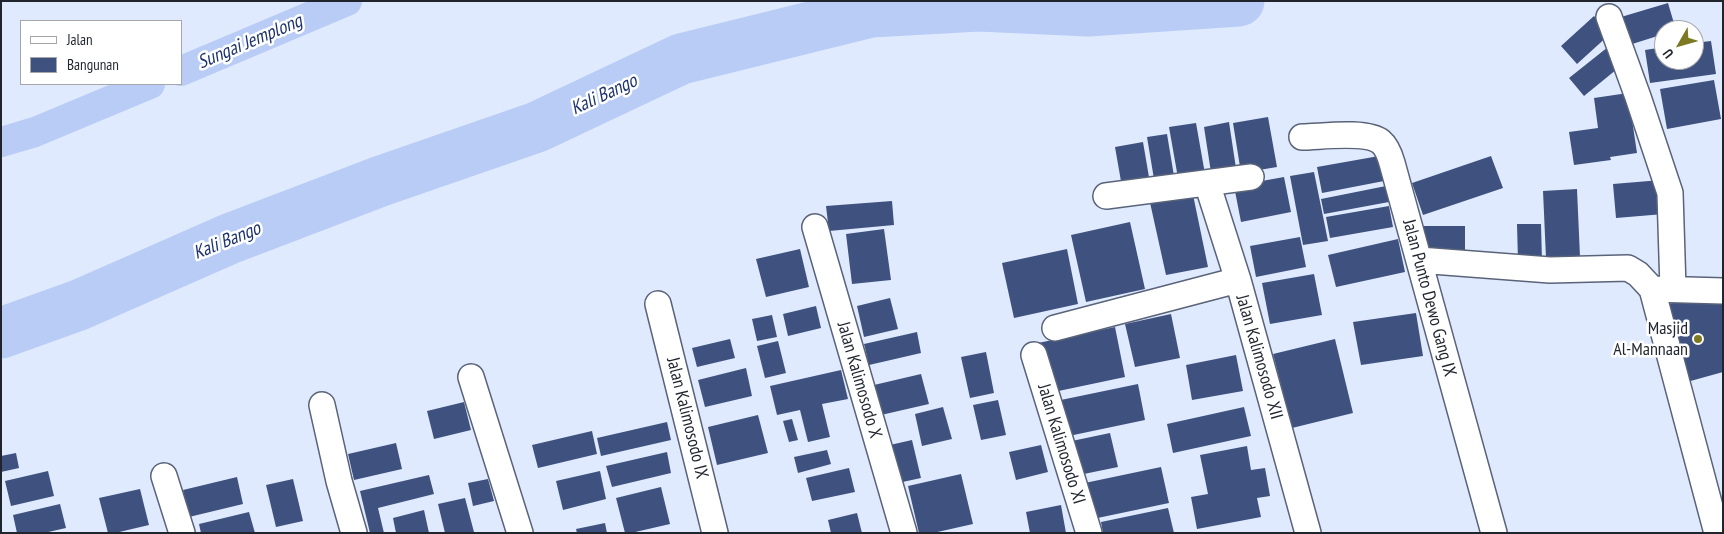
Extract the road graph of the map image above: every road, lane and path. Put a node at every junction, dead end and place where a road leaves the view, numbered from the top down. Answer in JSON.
{"nodes":[{"id":1,"x":1609,"y":18,"type":"dead end"},
{"id":2,"x":1302,"y":137,"type":"dead end"},
{"id":3,"x":1251,"y":177,"type":"dead end"},
{"id":4,"x":1207,"y":183,"type":"junction"},
{"id":5,"x":1106,"y":196,"type":"dead end"},
{"id":6,"x":815,"y":227,"type":"dead end"},
{"id":7,"x":1418,"y":260,"type":"junction"},
{"id":8,"x":1238,"y":280,"type":"junction"},
{"id":9,"x":1663,"y":289,"type":"junction"},
{"id":10,"x":1723,"y":291,"type":"edge"},
{"id":11,"x":658,"y":304,"type":"dead end"},
{"id":12,"x":1055,"y":328,"type":"dead end"},
{"id":13,"x":1034,"y":355,"type":"dead end"},
{"id":14,"x":471,"y":377,"type":"dead end"},
{"id":15,"x":322,"y":406,"type":"dead end"},
{"id":16,"x":164,"y":476,"type":"dead end"},
{"id":17,"x":182,"y":533,"type":"edge"},
{"id":18,"x":354,"y":533,"type":"edge"},
{"id":19,"x":520,"y":533,"type":"edge"},
{"id":20,"x":715,"y":533,"type":"edge"},
{"id":21,"x":904,"y":533,"type":"edge"},
{"id":22,"x":1089,"y":533,"type":"edge"},
{"id":23,"x":1308,"y":533,"type":"edge"},
{"id":24,"x":1494,"y":533,"type":"edge"},
{"id":25,"x":1717,"y":533,"type":"edge"}],
"edges":[{"from":1,"to":9,"type":"street"},
{"from":2,"to":7,"type":"street","name":"Jalan Punto Dewo Gang IX"},
{"from":3,"to":4,"type":"street"},
{"from":4,"to":5,"type":"street"},
{"from":4,"to":8,"type":"street","name":"Jalan Kalimosodo XII"},
{"from":6,"to":21,"type":"street","name":"Jalan Kalimosodo X"},
{"from":7,"to":9,"type":"street"},
{"from":7,"to":24,"type":"street","name":"Jalan Punto Dewo Gang IX"},
{"from":8,"to":12,"type":"street"},
{"from":8,"to":23,"type":"street","name":"Jalan Kalimosodo XII"},
{"from":9,"to":10,"type":"street"},
{"from":9,"to":25,"type":"street"},
{"from":11,"to":20,"type":"street","name":"Jalan Kalimosodo IX"},
{"from":13,"to":22,"type":"street","name":"Jalan Kalimosodo XI"},
{"from":14,"to":19,"type":"street"},
{"from":15,"to":18,"type":"street"},
{"from":16,"to":17,"type":"street"}]}
